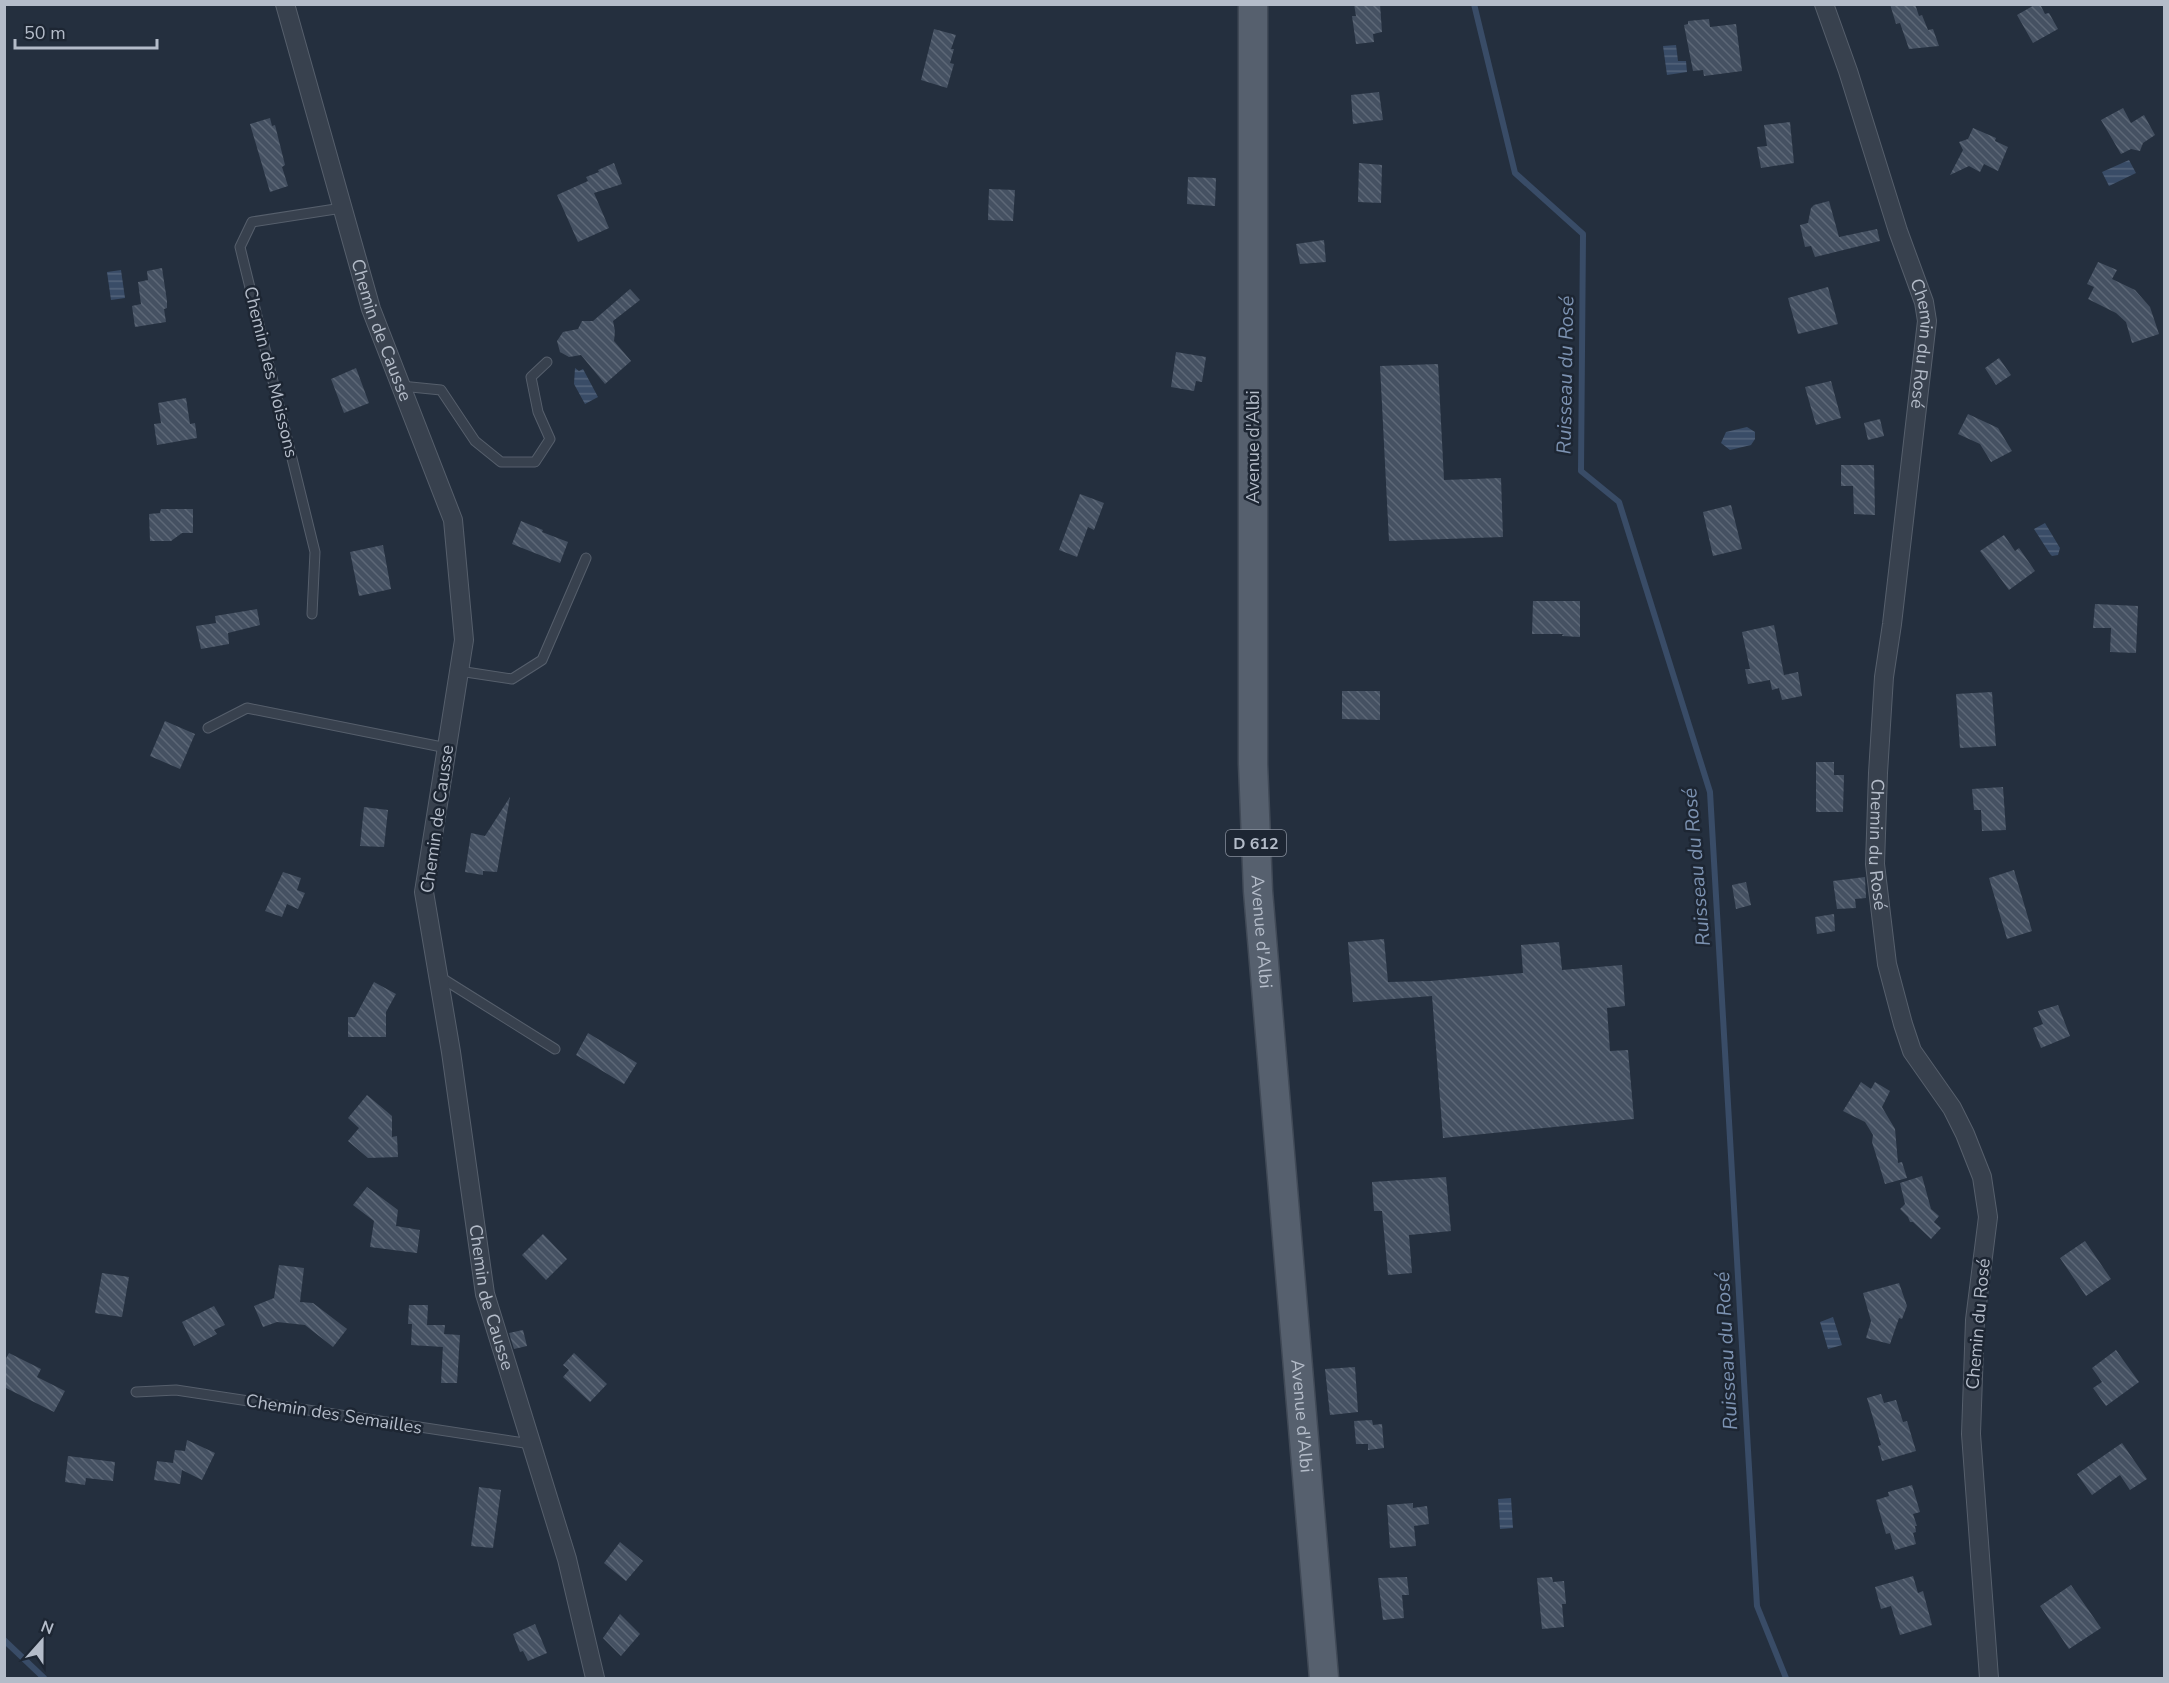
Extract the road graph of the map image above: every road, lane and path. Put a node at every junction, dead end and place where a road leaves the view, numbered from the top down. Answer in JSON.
{"nodes":[{"id":1,"x":285,"y":4,"type":"edge"},
{"id":2,"x":1253,"y":4,"type":"edge"},
{"id":3,"x":1824,"y":4,"type":"edge"},
{"id":4,"x":342,"y":208,"type":"junction"},
{"id":5,"x":548,"y":362,"type":"dead end"},
{"id":6,"x":401,"y":386,"type":"junction"},
{"id":7,"x":586,"y":558,"type":"dead end"},
{"id":8,"x":312,"y":614,"type":"dead end"},
{"id":9,"x":459,"y":671,"type":"junction"},
{"id":10,"x":208,"y":728,"type":"dead end"},
{"id":11,"x":447,"y":748,"type":"junction"},
{"id":12,"x":438,"y":976,"type":"junction"},
{"id":13,"x":555,"y":1049,"type":"dead end"},
{"id":14,"x":136,"y":1392,"type":"dead end"},
{"id":15,"x":531,"y":1444,"type":"junction"},
{"id":16,"x":595,"y":1678,"type":"edge"},
{"id":17,"x":1324,"y":1678,"type":"edge"},
{"id":18,"x":1989,"y":1678,"type":"edge"}],
"edges":[{"from":1,"to":4,"type":"street","name":"Chemin de Causse"},
{"from":2,"to":17,"type":"main road","name":"Avenue d'Albi","number":"D 612"},
{"from":3,"to":18,"type":"street","name":"Chemin du Rosé"},
{"from":4,"to":6,"type":"street","name":"Chemin de Causse"},
{"from":4,"to":8,"type":"lane","name":"Chemin des Moissons"},
{"from":5,"to":6,"type":"lane"},
{"from":6,"to":9,"type":"street","name":"Chemin de Causse"},
{"from":7,"to":9,"type":"lane"},
{"from":9,"to":11,"type":"street","name":"Chemin de Causse"},
{"from":10,"to":11,"type":"lane"},
{"from":11,"to":12,"type":"street","name":"Chemin de Causse"},
{"from":12,"to":13,"type":"lane"},
{"from":12,"to":15,"type":"street","name":"Chemin de Causse"},
{"from":14,"to":15,"type":"lane","name":"Chemin des Semailles"},
{"from":15,"to":16,"type":"street","name":"Chemin de Causse"}]}
